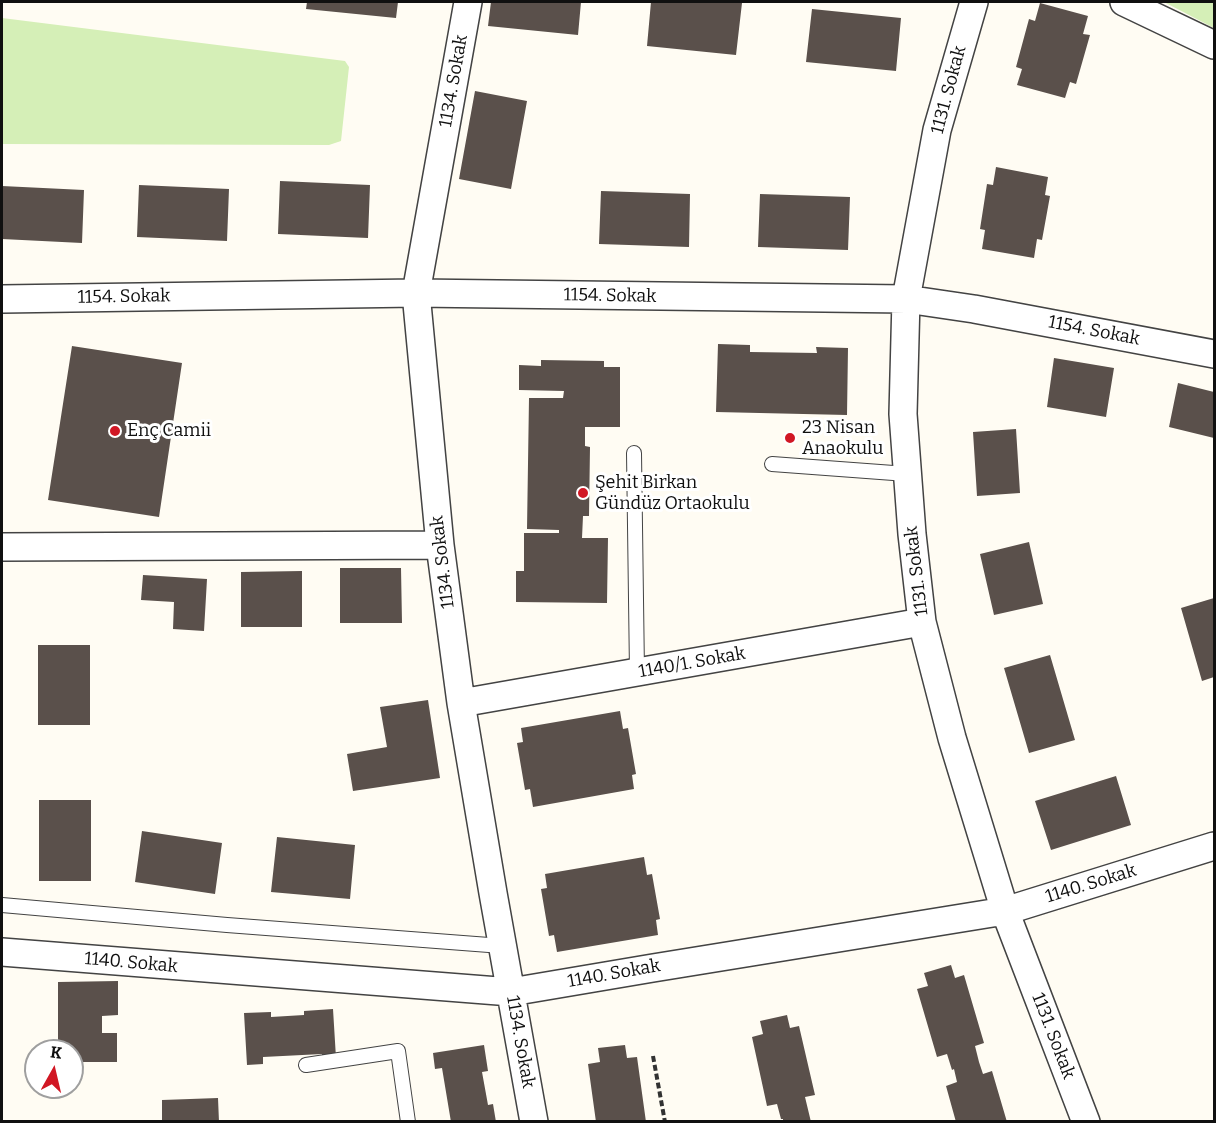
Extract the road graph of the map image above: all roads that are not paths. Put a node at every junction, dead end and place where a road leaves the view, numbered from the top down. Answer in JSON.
{"nodes":[{"id":1,"x":468,"y":2,"type":"edge"},
{"id":2,"x":974,"y":2,"type":"edge"},
{"id":3,"x":1124,"y":2,"type":"edge"},
{"id":4,"x":1215,"y":45,"type":"edge"},
{"id":5,"x":416,"y":293,"type":"junction"},
{"id":6,"x":2,"y":299,"type":"edge"},
{"id":7,"x":906,"y":299,"type":"junction"},
{"id":8,"x":1215,"y":354,"type":"edge"},
{"id":9,"x":634,"y":453,"type":"dead end"},
{"id":10,"x":772,"y":464,"type":"dead end"},
{"id":11,"x":907,"y":474,"type":"junction"},
{"id":12,"x":440,"y":545,"type":"junction"},
{"id":13,"x":2,"y":547,"type":"edge"},
{"id":14,"x":922,"y":622,"type":"junction"},
{"id":15,"x":637,"y":672,"type":"junction"},
{"id":16,"x":461,"y":703,"type":"junction"},
{"id":17,"x":1215,"y":846,"type":"edge"},
{"id":18,"x":2,"y":905,"type":"edge"},
{"id":19,"x":1005,"y":911,"type":"junction"},
{"id":20,"x":502,"y":946,"type":"junction"},
{"id":21,"x":2,"y":952,"type":"edge"},
{"id":22,"x":511,"y":992,"type":"junction"},
{"id":23,"x":306,"y":1065,"type":"dead end"},
{"id":24,"x":408,"y":1122,"type":"edge"},
{"id":25,"x":534,"y":1122,"type":"edge"},
{"id":26,"x":1086,"y":1122,"type":"edge"}],
"edges":[{"from":1,"to":5,"type":"street","name":"1134. Sokak"},
{"from":2,"to":7,"type":"street","name":"1131. Sokak"},
{"from":3,"to":4,"type":"street"},
{"from":5,"to":6,"type":"street","name":"1154. Sokak"},
{"from":5,"to":7,"type":"street","name":"1154. Sokak"},
{"from":5,"to":12,"type":"street","name":"1134. Sokak"},
{"from":7,"to":8,"type":"street","name":"1154. Sokak"},
{"from":7,"to":11,"type":"street","name":"1131. Sokak"},
{"from":9,"to":15,"type":"lane"},
{"from":10,"to":11,"type":"lane"},
{"from":11,"to":14,"type":"street","name":"1131. Sokak"},
{"from":12,"to":13,"type":"street"},
{"from":12,"to":16,"type":"street","name":"1134. Sokak"},
{"from":14,"to":15,"type":"street","name":"1140/1. Sokak"},
{"from":14,"to":19,"type":"street","name":"1131. Sokak"},
{"from":15,"to":16,"type":"street","name":"1140/1. Sokak"},
{"from":16,"to":20,"type":"street","name":"1134. Sokak"},
{"from":17,"to":19,"type":"street","name":"1140. Sokak"},
{"from":18,"to":20,"type":"lane"},
{"from":19,"to":22,"type":"street","name":"1140. Sokak"},
{"from":19,"to":26,"type":"street","name":"1131. Sokak"},
{"from":20,"to":22,"type":"street","name":"1134. Sokak"},
{"from":21,"to":22,"type":"street","name":"1140. Sokak"},
{"from":22,"to":25,"type":"street","name":"1134. Sokak"},
{"from":23,"to":24,"type":"lane"}]}
